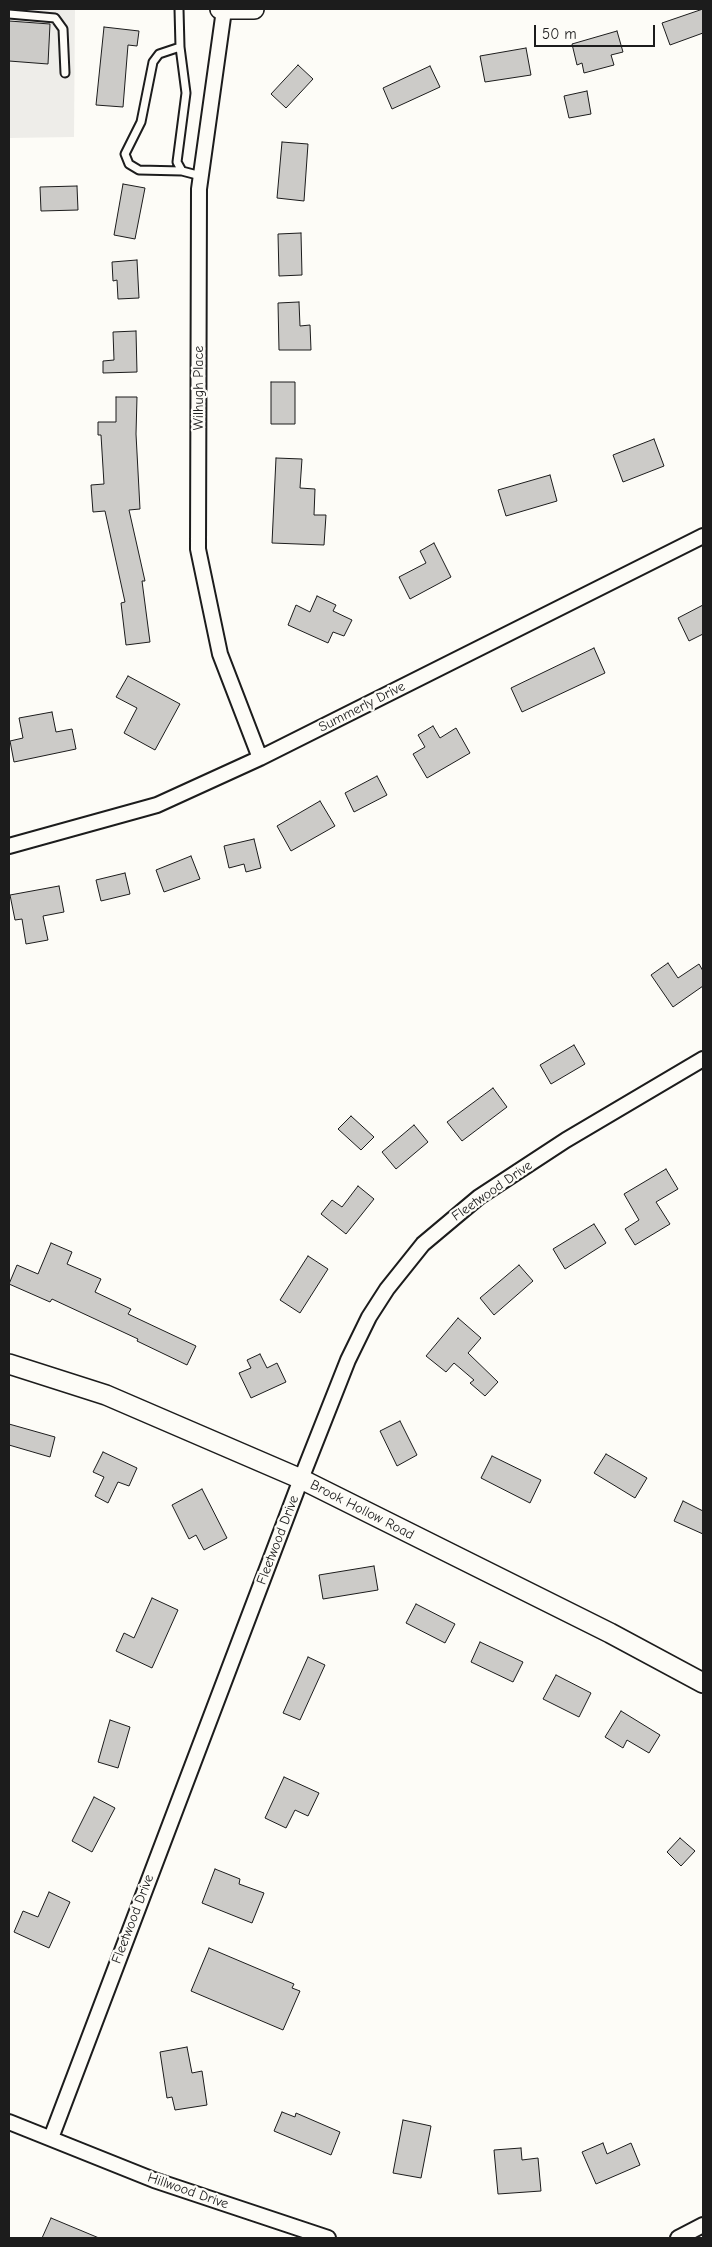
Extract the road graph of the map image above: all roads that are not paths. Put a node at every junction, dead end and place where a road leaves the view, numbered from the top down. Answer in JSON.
{"nodes":[{"id":1,"x":179,"y":9,"type":"edge"},
{"id":2,"x":222,"y":9,"type":"edge"},
{"id":3,"x":254,"y":9,"type":"edge"},
{"id":4,"x":9,"y":14,"type":"edge"},
{"id":5,"x":180,"y":47,"type":"junction"},
{"id":6,"x":65,"y":73,"type":"dead end"},
{"id":7,"x":182,"y":171,"type":"junction"},
{"id":8,"x":201,"y":176,"type":"junction"},
{"id":9,"x":703,"y":536,"type":"edge"},
{"id":10,"x":260,"y":758,"type":"junction"},
{"id":11,"x":9,"y":846,"type":"edge"},
{"id":12,"x":703,"y":1059,"type":"edge"},
{"id":13,"x":9,"y":1364,"type":"edge"},
{"id":14,"x":301,"y":1479,"type":"junction"},
{"id":15,"x":703,"y":1683,"type":"edge"},
{"id":16,"x":9,"y":2122,"type":"edge"},
{"id":17,"x":51,"y":2138,"type":"junction"},
{"id":18,"x":703,"y":2225,"type":"edge"},
{"id":19,"x":328,"y":2238,"type":"edge"},
{"id":20,"x":678,"y":2238,"type":"edge"}],
"edges":[{"from":1,"to":5,"type":"lane"},
{"from":2,"to":3,"type":"street"},
{"from":2,"to":8,"type":"street","name":"Wilhugh Place"},
{"from":4,"to":6,"type":"lane"},
{"from":5,"to":7,"type":"lane"},
{"from":5,"to":7,"type":"lane"},
{"from":7,"to":8,"type":"lane"},
{"from":8,"to":10,"type":"street","name":"Wilhugh Place"},
{"from":9,"to":10,"type":"street","name":"Summerly Drive"},
{"from":10,"to":11,"type":"street","name":"Summerly Drive"},
{"from":12,"to":14,"type":"street","name":"Fleetwood Drive"},
{"from":13,"to":14,"type":"street","name":"Brook Hollow Road"},
{"from":14,"to":15,"type":"street","name":"Brook Hollow Road"},
{"from":14,"to":17,"type":"street","name":"Fleetwood Drive"},
{"from":16,"to":17,"type":"street","name":"Hillwood Drive"},
{"from":17,"to":19,"type":"street","name":"Hillwood Drive"},
{"from":18,"to":20,"type":"street"}]}
